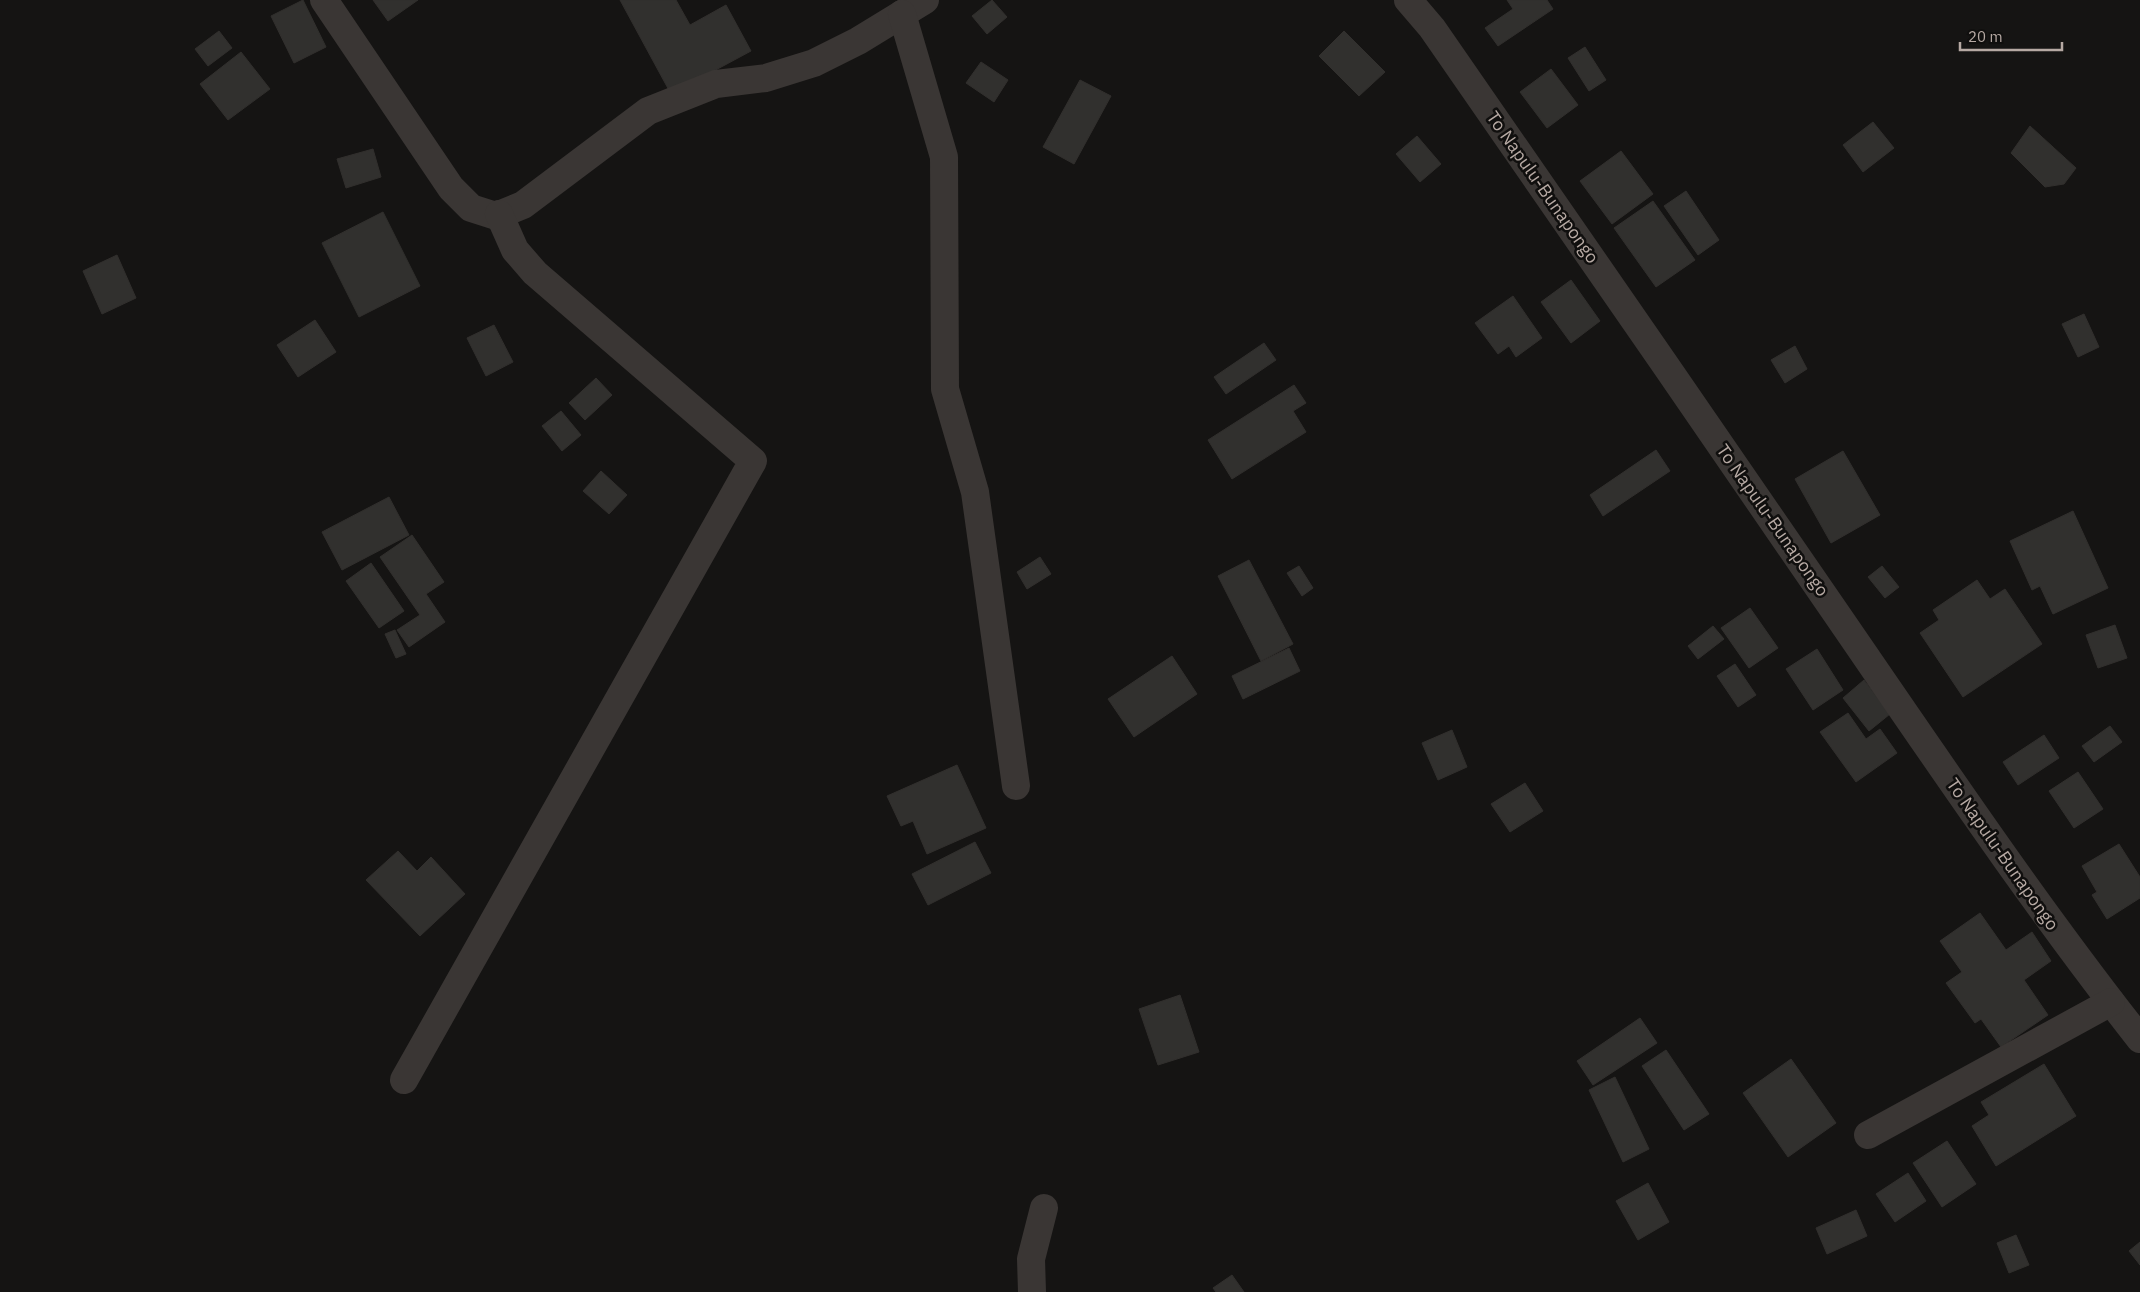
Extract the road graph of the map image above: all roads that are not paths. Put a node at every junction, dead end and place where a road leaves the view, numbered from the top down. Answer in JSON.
{"nodes":[{"id":1,"x":324,"y":0,"type":"edge"},
{"id":2,"x":925,"y":0,"type":"edge"},
{"id":3,"x":1408,"y":0,"type":"edge"},
{"id":4,"x":902,"y":14,"type":"junction"},
{"id":5,"x":499,"y":214,"type":"junction"},
{"id":6,"x":1016,"y":786,"type":"dead end"},
{"id":7,"x":2111,"y":1002,"type":"junction"},
{"id":8,"x":2140,"y":1039,"type":"edge"},
{"id":9,"x":404,"y":1080,"type":"dead end"},
{"id":10,"x":1868,"y":1135,"type":"dead end"},
{"id":11,"x":1044,"y":1208,"type":"dead end"},
{"id":12,"x":1032,"y":1292,"type":"edge"}],
"edges":[{"from":1,"to":5,"type":"street"},
{"from":2,"to":4,"type":"street"},
{"from":3,"to":7,"type":"street","name":"To Napulu-Bunapongo"},
{"from":4,"to":5,"type":"street"},
{"from":4,"to":6,"type":"street"},
{"from":5,"to":9,"type":"street"},
{"from":7,"to":8,"type":"street","name":"To Napulu-Bunapongo"},
{"from":7,"to":10,"type":"street"},
{"from":11,"to":12,"type":"street"}]}
